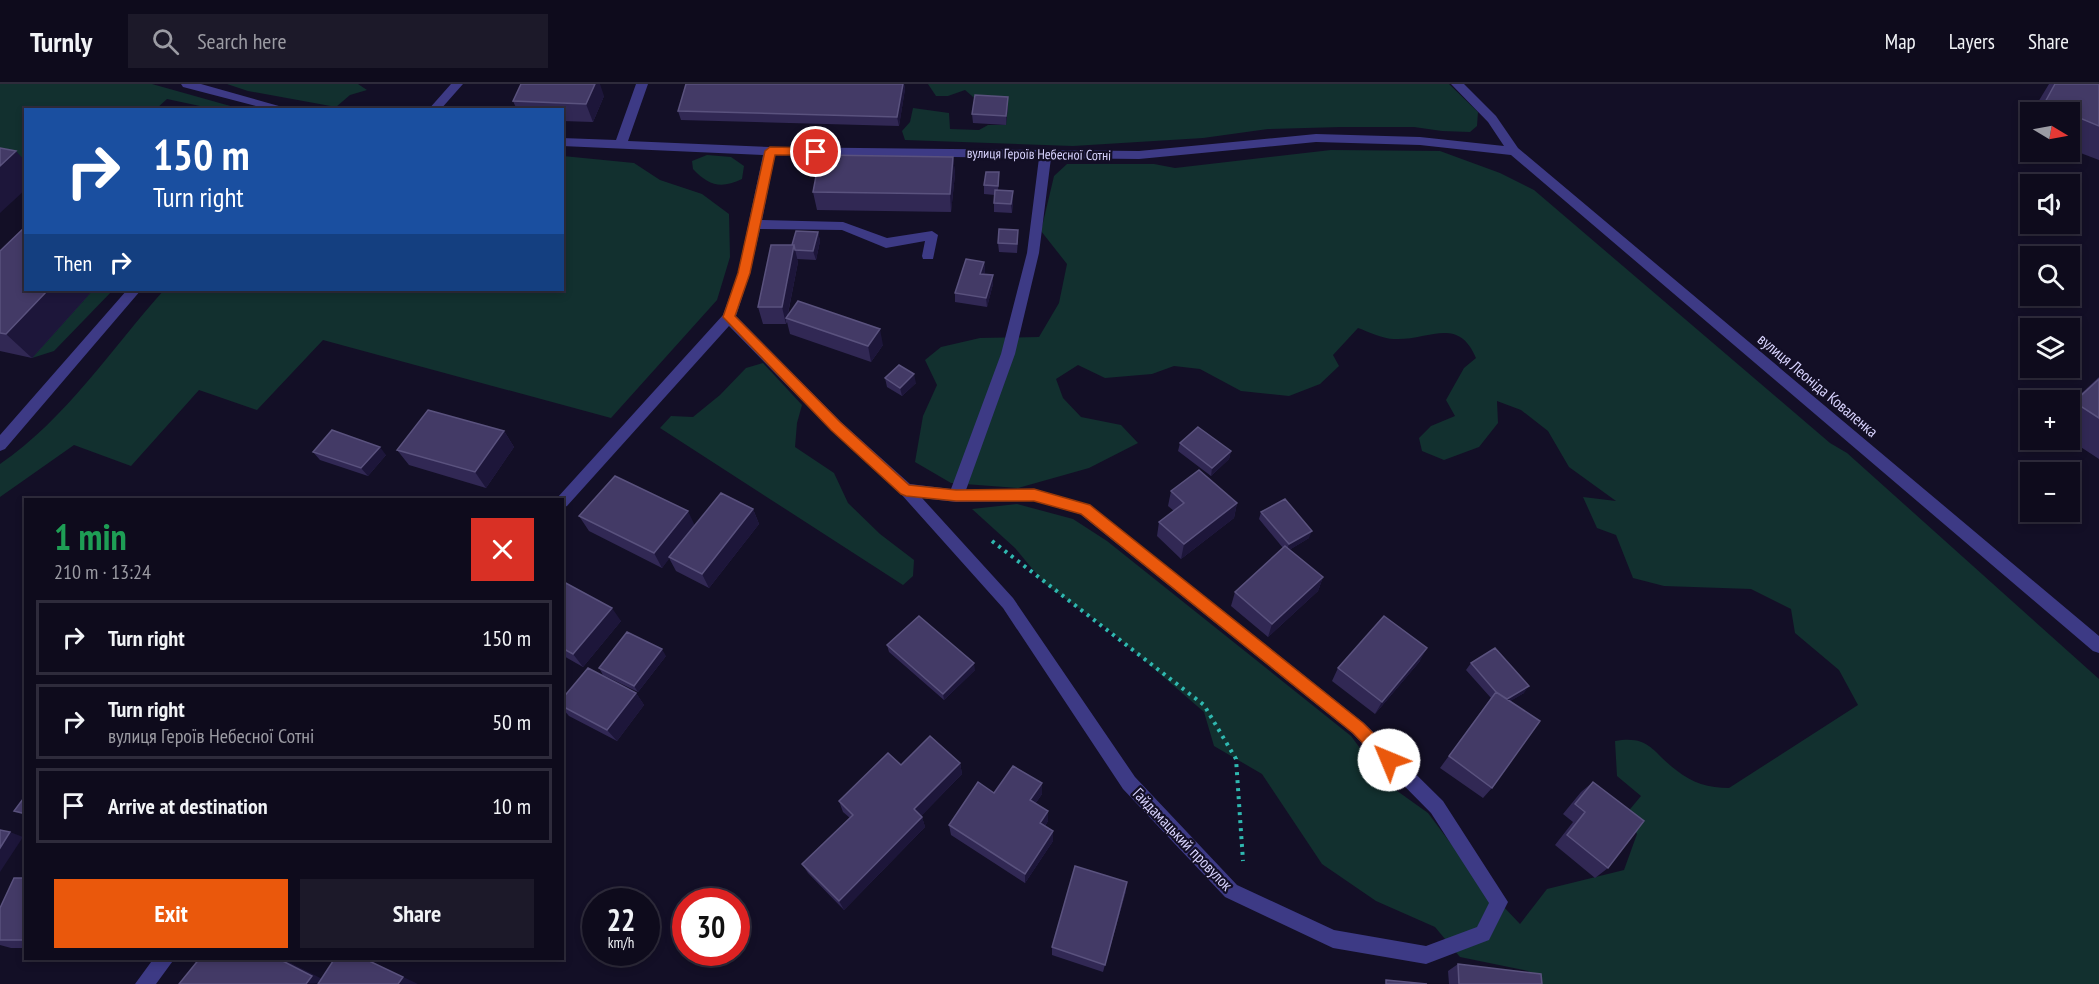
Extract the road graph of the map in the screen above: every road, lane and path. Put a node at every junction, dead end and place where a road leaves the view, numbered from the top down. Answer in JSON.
{"nodes":[{"id":1,"x":187,"y":84,"type":"edge"},
{"id":2,"x":457,"y":84,"type":"edge"},
{"id":3,"x":642,"y":84,"type":"edge"},
{"id":4,"x":1457,"y":84,"type":"edge"},
{"id":5,"x":280,"y":108,"type":"edge"},
{"id":6,"x":435,"y":108,"type":"edge"},
{"id":7,"x":564,"y":142,"type":"edge"},
{"id":8,"x":621,"y":144,"type":"junction"},
{"id":9,"x":770,"y":151,"type":"junction"},
{"id":10,"x":1514,"y":151,"type":"junction"},
{"id":11,"x":1045,"y":154,"type":"junction"},
{"id":12,"x":753,"y":224,"type":"junction"},
{"id":13,"x":928,"y":256,"type":"dead end"},
{"id":14,"x":133,"y":291,"type":"edge"},
{"id":15,"x":729,"y":317,"type":"junction"},
{"id":16,"x":0,"y":445,"type":"edge"},
{"id":17,"x":906,"y":490,"type":"junction"},
{"id":18,"x":956,"y":496,"type":"junction"},
{"id":19,"x":564,"y":500,"type":"edge"},
{"id":20,"x":990,"y":540,"type":"dead end"},
{"id":21,"x":2099,"y":646,"type":"edge"},
{"id":22,"x":1246,"y":898,"type":"junction"},
{"id":23,"x":164,"y":960,"type":"edge"},
{"id":24,"x":144,"y":984,"type":"edge"}],
"edges":[{"from":1,"to":5,"type":"street"},
{"from":2,"to":6,"type":"street"},
{"from":3,"to":8,"type":"street"},
{"from":4,"to":10,"type":"street","name":"вулиця Леоніда Коваленка"},
{"from":7,"to":8,"type":"street","name":"вулиця Героїв Небесної Сотні"},
{"from":8,"to":9,"type":"street","name":"вулиця Героїв Небесної Сотні"},
{"from":9,"to":11,"type":"street","name":"вулиця Героїв Небесної Сотні"},
{"from":9,"to":12,"type":"street"},
{"from":10,"to":11,"type":"street","name":"вулиця Героїв Небесної Сотні"},
{"from":10,"to":21,"type":"street","name":"вулиця Леоніда Коваленка"},
{"from":11,"to":18,"type":"street"},
{"from":12,"to":13,"type":"street"},
{"from":12,"to":15,"type":"street"},
{"from":14,"to":16,"type":"street"},
{"from":15,"to":17,"type":"street","name":"Гайдамацький провулок"},
{"from":15,"to":19,"type":"street"},
{"from":17,"to":18,"type":"street","name":"Гайдамацький провулок"},
{"from":17,"to":22,"type":"street","name":"Гайдамацький провулок"},
{"from":18,"to":22,"type":"street","name":"Гайдамацький провулок"},
{"from":20,"to":22,"type":"path"},
{"from":23,"to":24,"type":"street"}]}
